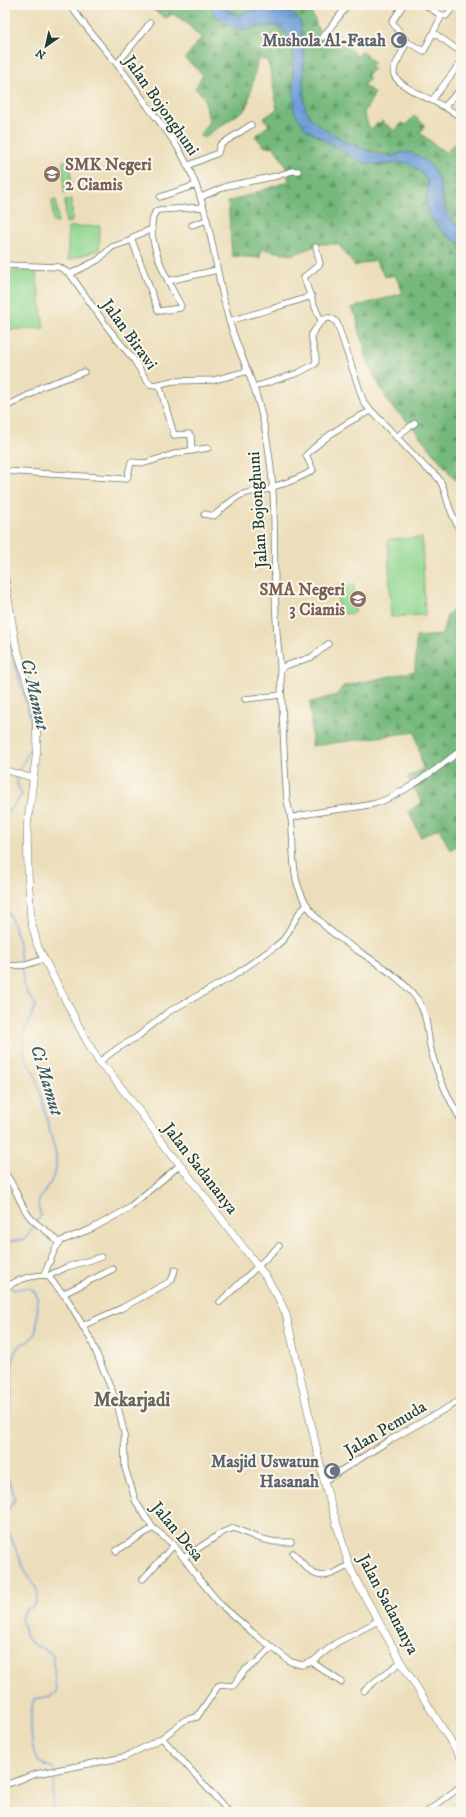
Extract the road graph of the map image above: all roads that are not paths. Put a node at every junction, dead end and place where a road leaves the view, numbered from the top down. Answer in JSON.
{"nodes":[{"id":1,"x":70,"y":5,"type":"edge"},
{"id":2,"x":348,"y":5,"type":"edge"},
{"id":3,"x":403,"y":5,"type":"edge"},
{"id":4,"x":426,"y":5,"type":"edge"},
{"id":5,"x":455,"y":5,"type":"edge"},
{"id":6,"x":442,"y":15,"type":"junction"},
{"id":7,"x":150,"y":23,"type":"dead end"},
{"id":8,"x":434,"y":33,"type":"junction"},
{"id":9,"x":323,"y":38,"type":"dead end"},
{"id":10,"x":407,"y":42,"type":"junction"},
{"id":11,"x":461,"y":52,"type":"edge"},
{"id":12,"x":461,"y":62,"type":"edge"},
{"id":13,"x":117,"y":64,"type":"junction"},
{"id":14,"x":461,"y":89,"type":"edge"},
{"id":15,"x":433,"y":100,"type":"junction"},
{"id":16,"x":445,"y":106,"type":"junction"},
{"id":17,"x":461,"y":118,"type":"edge"},
{"id":18,"x":251,"y":125,"type":"dead end"},
{"id":19,"x":187,"y":166,"type":"junction"},
{"id":20,"x":298,"y":171,"type":"dead end"},
{"id":21,"x":196,"y":185,"type":"junction"},
{"id":22,"x":160,"y":197,"type":"dead end"},
{"id":23,"x":201,"y":197,"type":"junction"},
{"id":24,"x":204,"y":207,"type":"junction"},
{"id":25,"x":207,"y":220,"type":"junction"},
{"id":26,"x":192,"y":225,"type":"dead end"},
{"id":27,"x":152,"y":228,"type":"junction"},
{"id":28,"x":132,"y":240,"type":"junction"},
{"id":29,"x":316,"y":247,"type":"dead end"},
{"id":30,"x":5,"y":265,"type":"edge"},
{"id":31,"x":217,"y":270,"type":"junction"},
{"id":32,"x":70,"y":274,"type":"junction"},
{"id":33,"x":168,"y":281,"type":"junction"},
{"id":34,"x":312,"y":296,"type":"junction"},
{"id":35,"x":229,"y":321,"type":"junction"},
{"id":36,"x":322,"y":322,"type":"junction"},
{"id":37,"x":84,"y":372,"type":"dead end"},
{"id":38,"x":248,"y":372,"type":"junction"},
{"id":39,"x":159,"y":384,"type":"junction"},
{"id":40,"x":254,"y":387,"type":"junction"},
{"id":41,"x":5,"y":407,"type":"edge"},
{"id":42,"x":371,"y":411,"type":"junction"},
{"id":43,"x":415,"y":422,"type":"dead end"},
{"id":44,"x":396,"y":437,"type":"junction"},
{"id":45,"x":208,"y":448,"type":"dead end"},
{"id":46,"x":192,"y":451,"type":"junction"},
{"id":47,"x":5,"y":471,"type":"edge"},
{"id":48,"x":272,"y":488,"type":"junction"},
{"id":49,"x":204,"y":514,"type":"dead end"},
{"id":50,"x":461,"y":533,"type":"edge"},
{"id":51,"x":5,"y":579,"type":"edge"},
{"id":52,"x":328,"y":644,"type":"dead end"},
{"id":53,"x":280,"y":670,"type":"junction"},
{"id":54,"x":281,"y":695,"type":"junction"},
{"id":55,"x":245,"y":699,"type":"dead end"},
{"id":56,"x":461,"y":750,"type":"edge"},
{"id":57,"x":5,"y":770,"type":"edge"},
{"id":58,"x":33,"y":778,"type":"junction"},
{"id":59,"x":291,"y":818,"type":"junction"},
{"id":60,"x":307,"y":905,"type":"junction"},
{"id":61,"x":44,"y":959,"type":"junction"},
{"id":62,"x":5,"y":966,"type":"edge"},
{"id":63,"x":99,"y":1062,"type":"junction"},
{"id":64,"x":461,"y":1120,"type":"edge"},
{"id":65,"x":180,"y":1165,"type":"junction"},
{"id":66,"x":5,"y":1173,"type":"edge"},
{"id":67,"x":58,"y":1243,"type":"junction"},
{"id":68,"x":279,"y":1246,"type":"dead end"},
{"id":69,"x":101,"y":1257,"type":"dead end"},
{"id":70,"x":257,"y":1267,"type":"junction"},
{"id":71,"x":112,"y":1269,"type":"dead end"},
{"id":72,"x":175,"y":1270,"type":"dead end"},
{"id":73,"x":46,"y":1275,"type":"junction"},
{"id":74,"x":8,"y":1286,"type":"edge"},
{"id":75,"x":63,"y":1294,"type":"junction"},
{"id":76,"x":220,"y":1302,"type":"dead end"},
{"id":77,"x":82,"y":1326,"type":"junction"},
{"id":78,"x":461,"y":1400,"type":"edge"},
{"id":79,"x":324,"y":1481,"type":"junction"},
{"id":80,"x":153,"y":1528,"type":"junction"},
{"id":81,"x":291,"y":1542,"type":"dead end"},
{"id":82,"x":174,"y":1544,"type":"junction"},
{"id":83,"x":116,"y":1551,"type":"dead end"},
{"id":84,"x":293,"y":1553,"type":"dead end"},
{"id":85,"x":185,"y":1557,"type":"junction"},
{"id":86,"x":349,"y":1565,"type":"junction"},
{"id":87,"x":143,"y":1579,"type":"dead end"},
{"id":88,"x":378,"y":1621,"type":"junction"},
{"id":89,"x":272,"y":1647,"type":"junction"},
{"id":90,"x":312,"y":1662,"type":"junction"},
{"id":91,"x":401,"y":1662,"type":"junction"},
{"id":92,"x":341,"y":1682,"type":"dead end"},
{"id":93,"x":364,"y":1692,"type":"dead end"},
{"id":94,"x":162,"y":1738,"type":"junction"},
{"id":95,"x":461,"y":1758,"type":"edge"},
{"id":96,"x":5,"y":1785,"type":"edge"},
{"id":97,"x":461,"y":1786,"type":"edge"},
{"id":98,"x":229,"y":1812,"type":"edge"},
{"id":99,"x":427,"y":1812,"type":"edge"}],
"edges":[{"from":1,"to":13,"type":"street","name":"Jalan Bojonghuni"},
{"from":2,"to":9,"type":"street"},
{"from":3,"to":10,"type":"street"},
{"from":4,"to":6,"type":"street"},
{"from":5,"to":6,"type":"street"},
{"from":6,"to":8,"type":"street"},
{"from":7,"to":13,"type":"street"},
{"from":8,"to":10,"type":"street"},
{"from":8,"to":11,"type":"street"},
{"from":10,"to":15,"type":"street"},
{"from":12,"to":15,"type":"street"},
{"from":13,"to":19,"type":"street","name":"Jalan Bojonghuni"},
{"from":14,"to":16,"type":"street"},
{"from":15,"to":16,"type":"street"},
{"from":16,"to":17,"type":"street"},
{"from":18,"to":19,"type":"street"},
{"from":19,"to":21,"type":"street","name":"Jalan Bojonghuni"},
{"from":20,"to":23,"type":"street"},
{"from":21,"to":22,"type":"street"},
{"from":21,"to":23,"type":"street","name":"Jalan Bojonghuni"},
{"from":23,"to":24,"type":"street","name":"Jalan Bojonghuni"},
{"from":24,"to":25,"type":"street","name":"Jalan Bojonghuni"},
{"from":24,"to":27,"type":"street"},
{"from":25,"to":26,"type":"street"},
{"from":25,"to":31,"type":"street","name":"Jalan Bojonghuni"},
{"from":27,"to":28,"type":"street"},
{"from":27,"to":33,"type":"street"},
{"from":28,"to":32,"type":"street"},
{"from":28,"to":33,"type":"street"},
{"from":29,"to":34,"type":"street"},
{"from":30,"to":32,"type":"street"},
{"from":31,"to":33,"type":"street"},
{"from":31,"to":35,"type":"street","name":"Jalan Bojonghuni"},
{"from":32,"to":39,"type":"street","name":"Jalan Birawi"},
{"from":34,"to":35,"type":"street"},
{"from":34,"to":36,"type":"street"},
{"from":35,"to":38,"type":"street","name":"Jalan Bojonghuni"},
{"from":36,"to":40,"type":"street"},
{"from":36,"to":42,"type":"street"},
{"from":37,"to":41,"type":"street"},
{"from":38,"to":39,"type":"street","name":"Jalan Birawi"},
{"from":38,"to":40,"type":"street","name":"Jalan Bojonghuni"},
{"from":39,"to":46,"type":"street"},
{"from":40,"to":48,"type":"street","name":"Jalan Bojonghuni"},
{"from":42,"to":44,"type":"street"},
{"from":42,"to":48,"type":"street"},
{"from":43,"to":44,"type":"street"},
{"from":44,"to":50,"type":"street"},
{"from":45,"to":46,"type":"street"},
{"from":46,"to":47,"type":"street"},
{"from":48,"to":49,"type":"street"},
{"from":48,"to":53,"type":"street","name":"Jalan Bojonghuni"},
{"from":51,"to":58,"type":"street","name":"Jalan Sadananya"},
{"from":52,"to":53,"type":"street"},
{"from":53,"to":54,"type":"street","name":"Jalan Bojonghuni"},
{"from":54,"to":55,"type":"street"},
{"from":54,"to":59,"type":"street","name":"Jalan Bojonghuni"},
{"from":56,"to":59,"type":"street"},
{"from":57,"to":58,"type":"street"},
{"from":58,"to":61,"type":"street","name":"Jalan Sadananya"},
{"from":59,"to":60,"type":"street","name":"Jalan Bojonghuni"},
{"from":60,"to":63,"type":"street"},
{"from":60,"to":64,"type":"street","name":"Jalan Bojonghuni"},
{"from":61,"to":62,"type":"street"},
{"from":61,"to":63,"type":"street","name":"Jalan Sadananya"},
{"from":63,"to":65,"type":"street","name":"Jalan Sadananya"},
{"from":65,"to":67,"type":"street"},
{"from":65,"to":70,"type":"street","name":"Jalan Sadananya"},
{"from":66,"to":67,"type":"street"},
{"from":67,"to":73,"type":"street"},
{"from":68,"to":70,"type":"street"},
{"from":69,"to":73,"type":"street"},
{"from":70,"to":76,"type":"street"},
{"from":70,"to":79,"type":"street","name":"Jalan Sadananya"},
{"from":71,"to":75,"type":"street"},
{"from":72,"to":77,"type":"street"},
{"from":73,"to":74,"type":"street"},
{"from":73,"to":75,"type":"street","name":"Jalan Desa"},
{"from":75,"to":77,"type":"street","name":"Jalan Desa"},
{"from":77,"to":80,"type":"street","name":"Jalan Desa"},
{"from":78,"to":79,"type":"street","name":"Jalan Pemuda"},
{"from":79,"to":86,"type":"street","name":"Jalan Sadananya"},
{"from":80,"to":82,"type":"street","name":"Jalan Desa"},
{"from":80,"to":83,"type":"street"},
{"from":81,"to":85,"type":"street"},
{"from":82,"to":85,"type":"street","name":"Jalan Desa"},
{"from":82,"to":87,"type":"street"},
{"from":84,"to":86,"type":"street"},
{"from":85,"to":89,"type":"street","name":"Jalan Desa"},
{"from":86,"to":88,"type":"street","name":"Jalan Sadananya"},
{"from":88,"to":90,"type":"street"},
{"from":88,"to":91,"type":"street","name":"Jalan Sadananya"},
{"from":89,"to":90,"type":"street","name":"Jalan Desa"},
{"from":89,"to":94,"type":"street"},
{"from":90,"to":92,"type":"street"},
{"from":91,"to":93,"type":"street"},
{"from":91,"to":95,"type":"street","name":"Jalan Sadananya"},
{"from":94,"to":96,"type":"street"},
{"from":94,"to":98,"type":"street"},
{"from":97,"to":99,"type":"street"}]}
